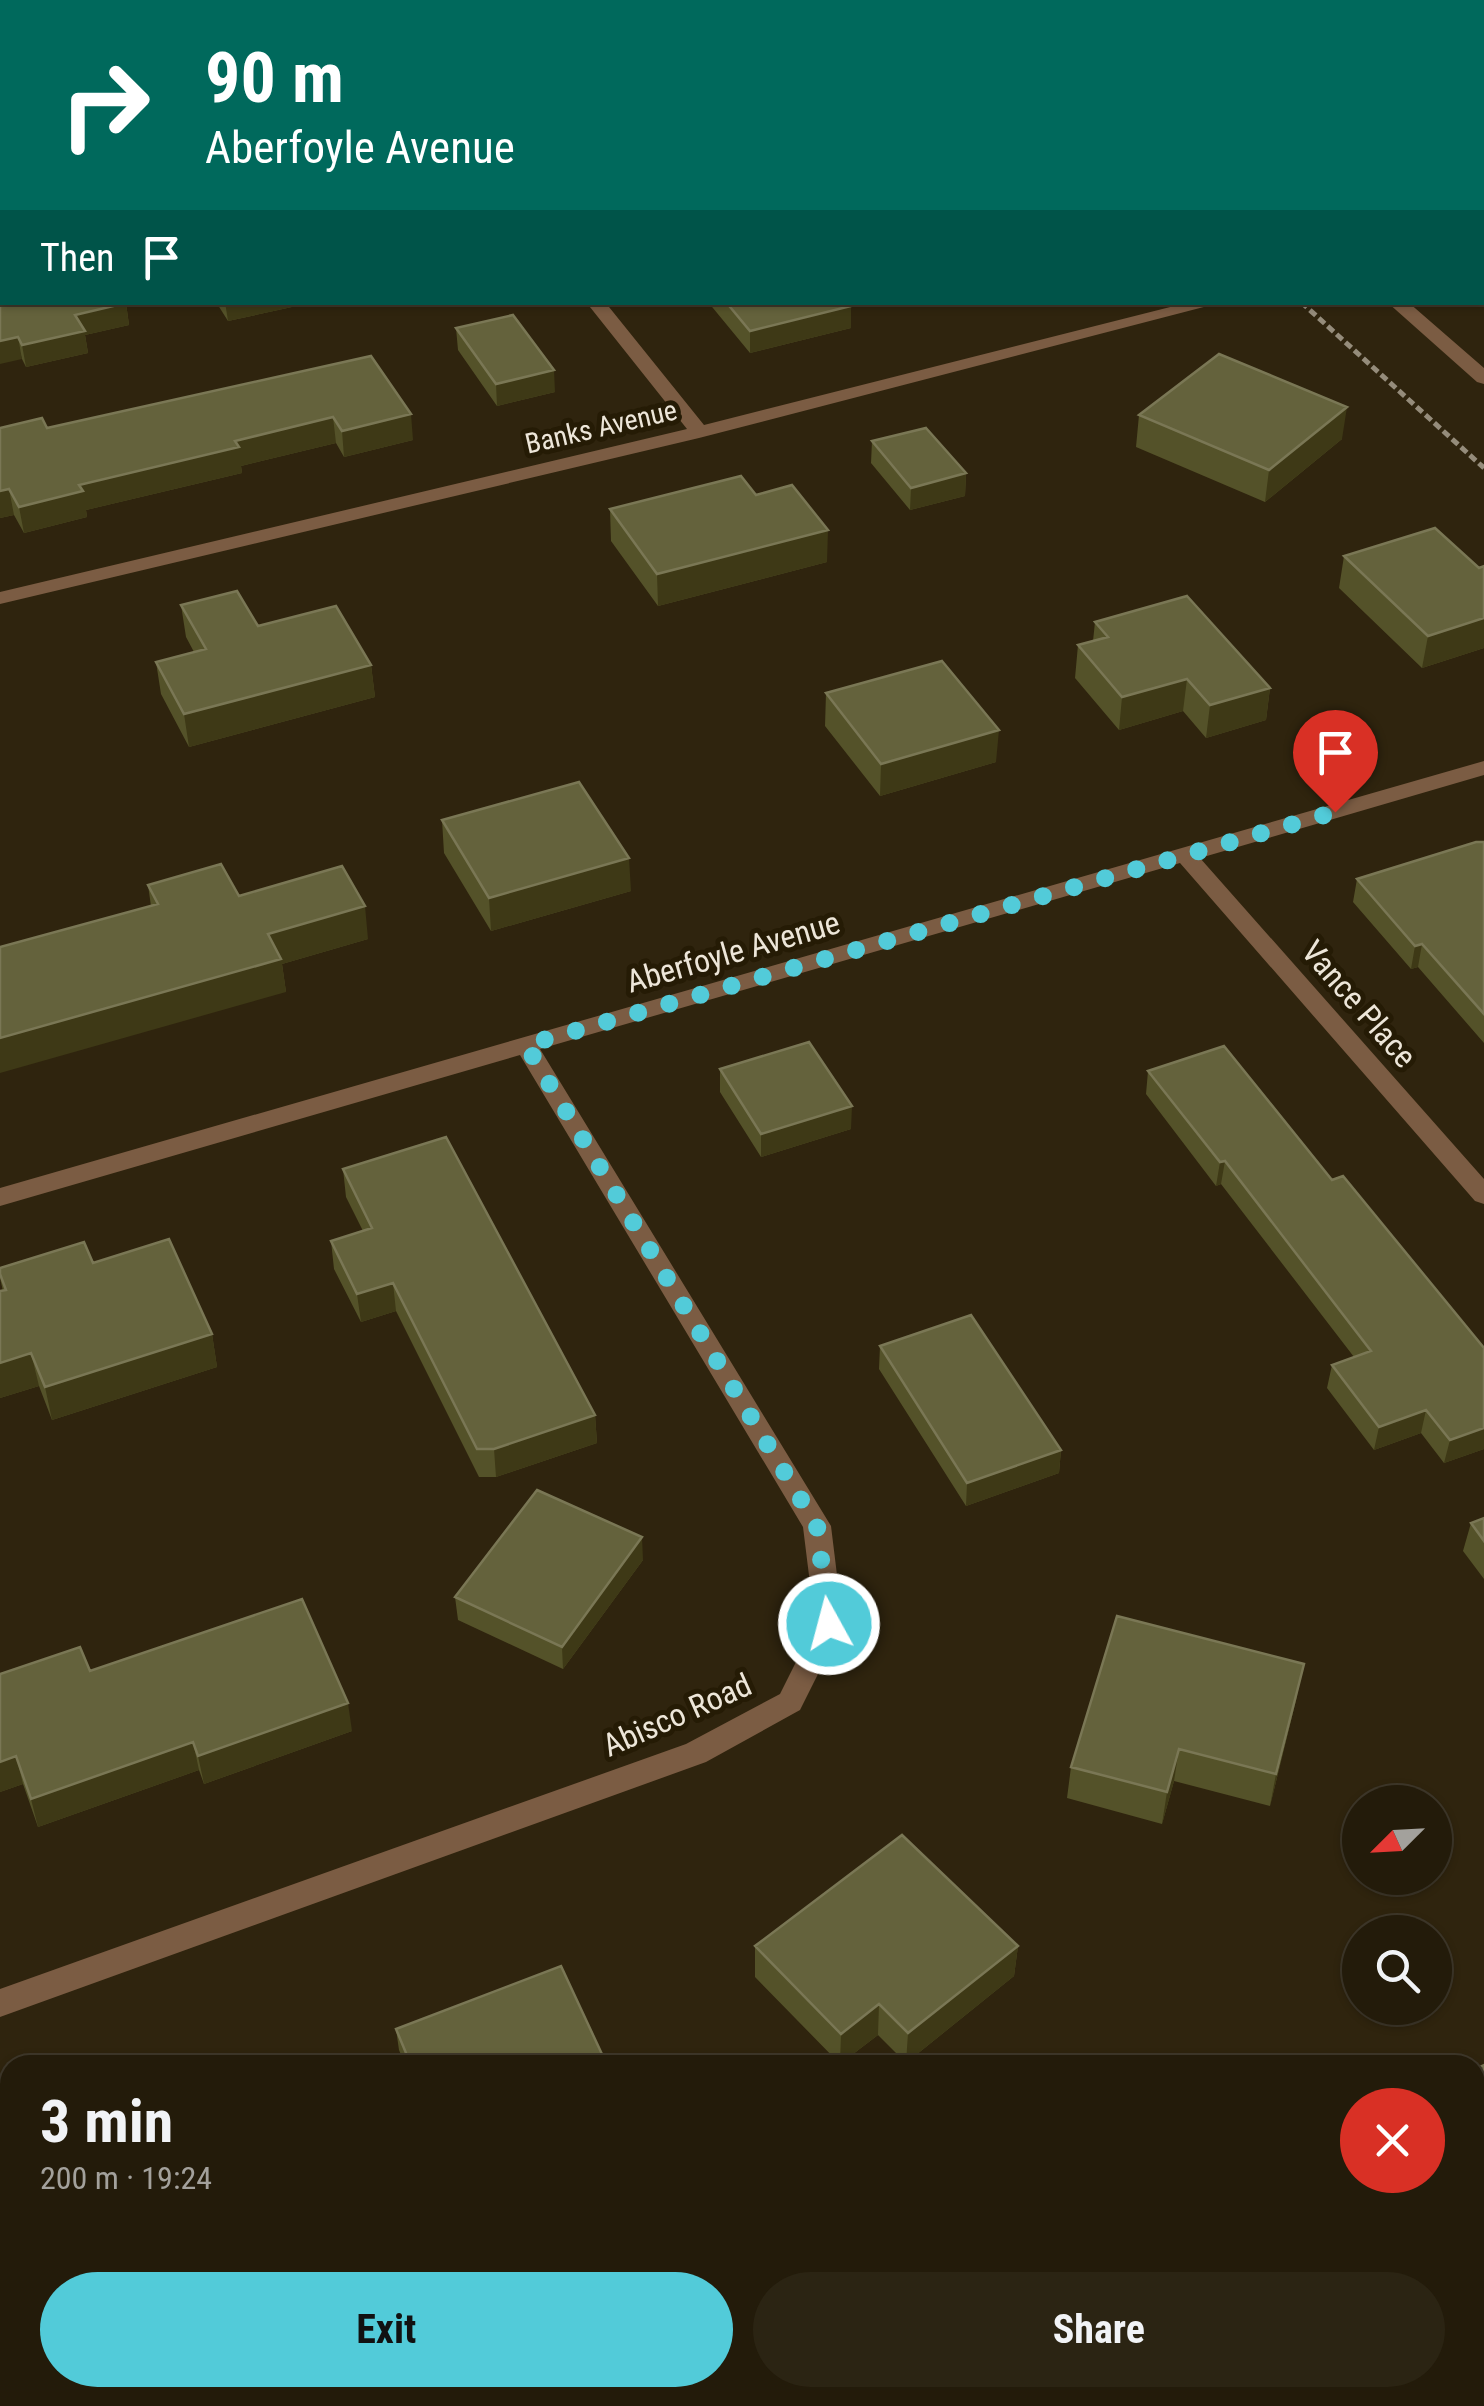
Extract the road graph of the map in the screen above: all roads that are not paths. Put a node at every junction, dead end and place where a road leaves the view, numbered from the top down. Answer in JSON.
{"nodes":[{"id":1,"x":597,"y":305,"type":"edge"},
{"id":2,"x":1202,"y":305,"type":"edge"},
{"id":3,"x":1399,"y":305,"type":"edge"},
{"id":4,"x":1484,"y":378,"type":"edge"},
{"id":5,"x":699,"y":432,"type":"junction"},
{"id":6,"x":0,"y":598,"type":"edge"},
{"id":7,"x":1484,"y":768,"type":"edge"},
{"id":8,"x":1186,"y":856,"type":"junction"},
{"id":9,"x":526,"y":1045,"type":"junction"},
{"id":10,"x":1484,"y":1194,"type":"edge"},
{"id":11,"x":0,"y":1197,"type":"edge"},
{"id":12,"x":0,"y":2003,"type":"edge"}],
"edges":[{"from":1,"to":5,"type":"street"},
{"from":2,"to":5,"type":"street","name":"Banks Avenue"},
{"from":3,"to":4,"type":"street"},
{"from":5,"to":6,"type":"street","name":"Banks Avenue"},
{"from":7,"to":8,"type":"street","name":"Aberfoyle Avenue"},
{"from":8,"to":9,"type":"street","name":"Aberfoyle Avenue"},
{"from":8,"to":10,"type":"street","name":"Vance Place"},
{"from":9,"to":11,"type":"street","name":"Aberfoyle Avenue"},
{"from":9,"to":12,"type":"street","name":"Abisco Road"}]}
